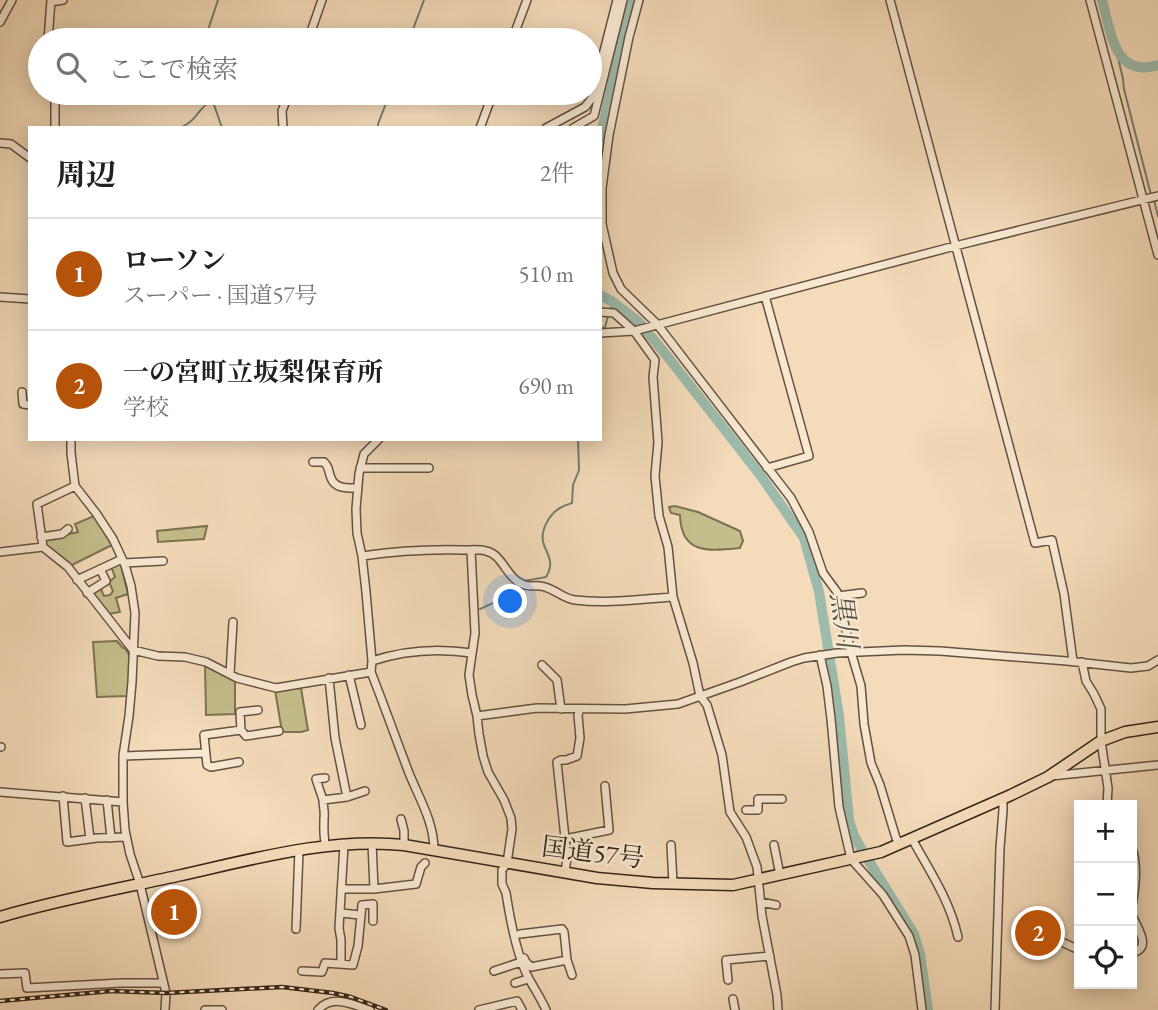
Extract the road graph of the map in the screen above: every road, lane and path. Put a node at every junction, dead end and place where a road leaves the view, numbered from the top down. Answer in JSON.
{"nodes":[{"id":1,"x":12,"y":0,"type":"edge"},
{"id":2,"x":63,"y":0,"type":"edge"},
{"id":3,"x":322,"y":0,"type":"edge"},
{"id":4,"x":527,"y":0,"type":"edge"},
{"id":5,"x":617,"y":0,"type":"edge"},
{"id":6,"x":623,"y":0,"type":"edge"},
{"id":7,"x":639,"y":0,"type":"edge"},
{"id":8,"x":890,"y":0,"type":"edge"},
{"id":9,"x":1090,"y":0,"type":"edge"},
{"id":10,"x":51,"y":1,"type":"edge"},
{"id":11,"x":0,"y":22,"type":"edge"},
{"id":12,"x":49,"y":28,"type":"edge"},
{"id":13,"x":312,"y":28,"type":"edge"},
{"id":14,"x":516,"y":28,"type":"edge"},
{"id":15,"x":602,"y":59,"type":"edge"},
{"id":16,"x":602,"y":84,"type":"edge"},
{"id":17,"x":55,"y":105,"type":"edge"},
{"id":18,"x":284,"y":105,"type":"edge"},
{"id":19,"x":489,"y":105,"type":"edge"},
{"id":20,"x":586,"y":105,"type":"edge"},
{"id":21,"x":597,"y":105,"type":"edge"},
{"id":22,"x":55,"y":126,"type":"edge"},
{"id":23,"x":283,"y":126,"type":"edge"},
{"id":24,"x":481,"y":126,"type":"edge"},
{"id":25,"x":550,"y":126,"type":"edge"},
{"id":26,"x":576,"y":126,"type":"edge"},
{"id":27,"x":0,"y":143,"type":"edge"},
{"id":28,"x":28,"y":157,"type":"edge"},
{"id":29,"x":1158,"y":196,"type":"edge"},
{"id":30,"x":1143,"y":200,"type":"junction"},
{"id":31,"x":955,"y":246,"type":"junction"},
{"id":32,"x":1158,"y":255,"type":"edge"},
{"id":33,"x":765,"y":296,"type":"junction"},
{"id":34,"x":0,"y":297,"type":"edge"},
{"id":35,"x":28,"y":299,"type":"edge"},
{"id":36,"x":602,"y":312,"type":"edge"},
{"id":37,"x":657,"y":324,"type":"junction"},
{"id":38,"x":634,"y":331,"type":"junction"},
{"id":39,"x":602,"y":333,"type":"edge"},
{"id":40,"x":22,"y":392,"type":"dead end"},
{"id":41,"x":28,"y":405,"type":"edge"},
{"id":42,"x":71,"y":441,"type":"edge"},
{"id":43,"x":377,"y":441,"type":"edge"},
{"id":44,"x":313,"y":462,"type":"dead end"},
{"id":45,"x":360,"y":468,"type":"junction"},
{"id":46,"x":429,"y":468,"type":"dead end"},
{"id":47,"x":767,"y":468,"type":"junction"},
{"id":48,"x":75,"y":486,"type":"junction"},
{"id":49,"x":357,"y":488,"type":"junction"},
{"id":50,"x":68,"y":529,"type":"dead end"},
{"id":51,"x":41,"y":537,"type":"junction"},
{"id":52,"x":43,"y":547,"type":"junction"},
{"id":53,"x":471,"y":550,"type":"junction"},
{"id":54,"x":0,"y":552,"type":"edge"},
{"id":55,"x":362,"y":556,"type":"junction"},
{"id":56,"x":123,"y":561,"type":"junction"},
{"id":57,"x":163,"y":561,"type":"dead end"},
{"id":58,"x":100,"y":569,"type":"junction"},
{"id":59,"x":77,"y":580,"type":"junction"},
{"id":60,"x":858,"y":591,"type":"dead end"},
{"id":61,"x":87,"y":593,"type":"junction"},
{"id":62,"x":838,"y":596,"type":"junction"},
{"id":63,"x":673,"y":597,"type":"junction"},
{"id":64,"x":233,"y":622,"type":"dead end"},
{"id":65,"x":134,"y":650,"type":"junction"},
{"id":66,"x":851,"y":652,"type":"junction"},
{"id":67,"x":472,"y":653,"type":"junction"},
{"id":68,"x":820,"y":655,"type":"junction"},
{"id":69,"x":1158,"y":660,"type":"edge"},
{"id":70,"x":372,"y":661,"type":"junction"},
{"id":71,"x":1073,"y":661,"type":"junction"},
{"id":72,"x":1082,"y":662,"type":"junction"},
{"id":73,"x":542,"y":665,"type":"dead end"},
{"id":74,"x":371,"y":671,"type":"junction"},
{"id":75,"x":230,"y":674,"type":"junction"},
{"id":76,"x":349,"y":675,"type":"junction"},
{"id":77,"x":329,"y":678,"type":"junction"},
{"id":78,"x":700,"y":696,"type":"junction"},
{"id":79,"x":561,"y":709,"type":"junction"},
{"id":80,"x":580,"y":709,"type":"junction"},
{"id":81,"x":258,"y":710,"type":"dead end"},
{"id":82,"x":477,"y":716,"type":"junction"},
{"id":83,"x":361,"y":725,"type":"dead end"},
{"id":84,"x":1158,"y":727,"type":"edge"},
{"id":85,"x":241,"y":730,"type":"junction"},
{"id":86,"x":279,"y":731,"type":"dead end"},
{"id":87,"x":1101,"y":741,"type":"junction"},
{"id":88,"x":205,"y":753,"type":"junction"},
{"id":89,"x":123,"y":757,"type":"junction"},
{"id":90,"x":239,"y":762,"type":"dead end"},
{"id":91,"x":1158,"y":765,"type":"edge"},
{"id":92,"x":1105,"y":771,"type":"junction"},
{"id":93,"x":1048,"y":776,"type":"junction"},
{"id":94,"x":324,"y":778,"type":"dead end"},
{"id":95,"x":605,"y":786,"type":"dead end"},
{"id":96,"x":365,"y":791,"type":"dead end"},
{"id":97,"x":0,"y":792,"type":"edge"},
{"id":98,"x":63,"y":796,"type":"junction"},
{"id":99,"x":347,"y":796,"type":"junction"},
{"id":100,"x":85,"y":798,"type":"junction"},
{"id":101,"x":782,"y":799,"type":"dead end"},
{"id":102,"x":1003,"y":799,"type":"junction"},
{"id":103,"x":107,"y":800,"type":"junction"},
{"id":104,"x":323,"y":800,"type":"junction"},
{"id":105,"x":1107,"y":800,"type":"edge"},
{"id":106,"x":123,"y":802,"type":"junction"},
{"id":107,"x":746,"y":810,"type":"dead end"},
{"id":108,"x":401,"y":819,"type":"dead end"},
{"id":109,"x":126,"y":837,"type":"junction"},
{"id":110,"x":111,"y":838,"type":"junction"},
{"id":111,"x":90,"y":839,"type":"junction"},
{"id":112,"x":565,"y":839,"type":"junction"},
{"id":113,"x":912,"y":839,"type":"junction"},
{"id":114,"x":372,"y":843,"type":"junction"},
{"id":115,"x":344,"y":845,"type":"junction"},
{"id":116,"x":404,"y":845,"type":"junction"},
{"id":117,"x":671,"y":845,"type":"dead end"},
{"id":118,"x":775,"y":845,"type":"dead end"},
{"id":119,"x":900,"y":845,"type":"junction"},
{"id":120,"x":326,"y":847,"type":"junction"},
{"id":121,"x":434,"y":850,"type":"junction"},
{"id":122,"x":299,"y":851,"type":"junction"},
{"id":123,"x":854,"y":859,"type":"junction"},
{"id":124,"x":425,"y":863,"type":"dead end"},
{"id":125,"x":507,"y":863,"type":"junction"},
{"id":126,"x":565,"y":873,"type":"junction"},
{"id":127,"x":780,"y":875,"type":"junction"},
{"id":128,"x":758,"y":880,"type":"junction"},
{"id":129,"x":673,"y":883,"type":"junction"},
{"id":130,"x":141,"y":884,"type":"junction"},
{"id":131,"x":341,"y":889,"type":"junction"},
{"id":132,"x":374,"y":889,"type":"junction"},
{"id":133,"x":506,"y":893,"type":"junction"},
{"id":134,"x":761,"y":902,"type":"junction"},
{"id":135,"x":776,"y":905,"type":"dead end"},
{"id":136,"x":341,"y":913,"type":"junction"},
{"id":137,"x":360,"y":915,"type":"junction"},
{"id":138,"x":0,"y":917,"type":"edge"},
{"id":139,"x":373,"y":921,"type":"dead end"},
{"id":140,"x":1137,"y":928,"type":"edge"},
{"id":141,"x":296,"y":929,"type":"dead end"},
{"id":142,"x":520,"y":934,"type":"junction"},
{"id":143,"x":958,"y":937,"type":"dead end"},
{"id":144,"x":1064,"y":943,"type":"dead end"},
{"id":145,"x":1074,"y":948,"type":"edge"},
{"id":146,"x":1137,"y":952,"type":"edge"},
{"id":147,"x":770,"y":956,"type":"junction"},
{"id":148,"x":567,"y":960,"type":"junction"},
{"id":149,"x":521,"y":962,"type":"junction"},
{"id":150,"x":341,"y":964,"type":"junction"},
{"id":151,"x":302,"y":971,"type":"dead end"},
{"id":152,"x":494,"y":971,"type":"dead end"},
{"id":153,"x":0,"y":974,"type":"edge"},
{"id":154,"x":572,"y":975,"type":"dead end"},
{"id":155,"x":528,"y":979,"type":"junction"},
{"id":156,"x":729,"y":980,"type":"dead end"},
{"id":157,"x":163,"y":983,"type":"junction"},
{"id":158,"x":515,"y":983,"type":"dead end"},
{"id":159,"x":733,"y":999,"type":"dead end"},
{"id":160,"x":165,"y":1010,"type":"edge"},
{"id":161,"x":205,"y":1010,"type":"edge"},
{"id":162,"x":222,"y":1010,"type":"edge"},
{"id":163,"x":318,"y":1010,"type":"edge"},
{"id":164,"x":370,"y":1010,"type":"edge"},
{"id":165,"x":479,"y":1010,"type":"edge"},
{"id":166,"x":522,"y":1010,"type":"edge"},
{"id":167,"x":546,"y":1010,"type":"edge"},
{"id":168,"x":735,"y":1010,"type":"edge"},
{"id":169,"x":778,"y":1010,"type":"edge"},
{"id":170,"x":922,"y":1010,"type":"edge"},
{"id":171,"x":995,"y":1010,"type":"edge"}],
"edges":[{"from":1,"to":11,"type":"street"},
{"from":2,"to":10,"type":"street"},
{"from":3,"to":13,"type":"street"},
{"from":4,"to":14,"type":"street"},
{"from":5,"to":15,"type":"street"},
{"from":6,"to":16,"type":"street"},
{"from":7,"to":37,"type":"street"},
{"from":8,"to":31,"type":"street"},
{"from":9,"to":30,"type":"street"},
{"from":10,"to":12,"type":"street"},
{"from":17,"to":22,"type":"street"},
{"from":18,"to":23,"type":"street"},
{"from":19,"to":24,"type":"street"},
{"from":20,"to":25,"type":"street"},
{"from":21,"to":26,"type":"street"},
{"from":27,"to":28,"type":"street"},
{"from":29,"to":30,"type":"street"},
{"from":30,"to":31,"type":"street"},
{"from":30,"to":32,"type":"street"},
{"from":31,"to":33,"type":"street"},
{"from":31,"to":71,"type":"street"},
{"from":33,"to":37,"type":"street"},
{"from":33,"to":47,"type":"street"},
{"from":34,"to":35,"type":"street"},
{"from":36,"to":38,"type":"street"},
{"from":37,"to":38,"type":"street"},
{"from":37,"to":47,"type":"street"},
{"from":38,"to":39,"type":"street"},
{"from":38,"to":63,"type":"street"},
{"from":40,"to":41,"type":"street"},
{"from":42,"to":48,"type":"street"},
{"from":43,"to":45,"type":"street"},
{"from":44,"to":49,"type":"street"},
{"from":45,"to":46,"type":"street"},
{"from":45,"to":49,"type":"street"},
{"from":47,"to":62,"type":"street"},
{"from":48,"to":51,"type":"street"},
{"from":48,"to":56,"type":"street"},
{"from":49,"to":55,"type":"street"},
{"from":50,"to":51,"type":"street"},
{"from":51,"to":52,"type":"street"},
{"from":52,"to":54,"type":"street"},
{"from":52,"to":59,"type":"street"},
{"from":53,"to":55,"type":"street"},
{"from":53,"to":63,"type":"street"},
{"from":53,"to":67,"type":"street"},
{"from":55,"to":70,"type":"street"},
{"from":56,"to":57,"type":"street"},
{"from":56,"to":58,"type":"street"},
{"from":56,"to":65,"type":"street"},
{"from":58,"to":59,"type":"street"},
{"from":58,"to":61,"type":"street"},
{"from":59,"to":61,"type":"street"},
{"from":60,"to":62,"type":"street"},
{"from":61,"to":65,"type":"street"},
{"from":62,"to":66,"type":"street"},
{"from":63,"to":78,"type":"street"},
{"from":64,"to":75,"type":"street"},
{"from":65,"to":75,"type":"street"},
{"from":65,"to":89,"type":"street"},
{"from":66,"to":68,"type":"street"},
{"from":66,"to":71,"type":"street"},
{"from":66,"to":119,"type":"street"},
{"from":67,"to":70,"type":"street"},
{"from":67,"to":82,"type":"street"},
{"from":68,"to":78,"type":"street"},
{"from":68,"to":123,"type":"street"},
{"from":69,"to":72,"type":"street"},
{"from":70,"to":74,"type":"street"},
{"from":71,"to":72,"type":"street"},
{"from":72,"to":87,"type":"street"},
{"from":73,"to":79,"type":"street"},
{"from":74,"to":76,"type":"street"},
{"from":74,"to":121,"type":"street"},
{"from":75,"to":77,"type":"street"},
{"from":76,"to":77,"type":"street"},
{"from":76,"to":83,"type":"street"},
{"from":77,"to":99,"type":"street"},
{"from":78,"to":80,"type":"street"},
{"from":78,"to":128,"type":"street"},
{"from":79,"to":80,"type":"street"},
{"from":79,"to":82,"type":"street"},
{"from":80,"to":112,"type":"street"},
{"from":81,"to":85,"type":"street"},
{"from":82,"to":125,"type":"street"},
{"from":84,"to":87,"type":"highway","name":"国道57号"},
{"from":85,"to":86,"type":"street"},
{"from":85,"to":88,"type":"street"},
{"from":87,"to":92,"type":"street"},
{"from":87,"to":93,"type":"highway","name":"国道57号"},
{"from":88,"to":89,"type":"street"},
{"from":88,"to":90,"type":"street"},
{"from":89,"to":106,"type":"street"},
{"from":91,"to":92,"type":"street"},
{"from":92,"to":93,"type":"street"},
{"from":92,"to":105,"type":"street"},
{"from":93,"to":102,"type":"highway","name":"国道57号"},
{"from":94,"to":104,"type":"street"},
{"from":95,"to":112,"type":"street"},
{"from":96,"to":99,"type":"street"},
{"from":97,"to":98,"type":"street"},
{"from":98,"to":100,"type":"street"},
{"from":98,"to":111,"type":"street"},
{"from":99,"to":104,"type":"street"},
{"from":100,"to":103,"type":"street"},
{"from":100,"to":111,"type":"street"},
{"from":101,"to":107,"type":"street"},
{"from":102,"to":113,"type":"highway","name":"国道57号"},
{"from":102,"to":171,"type":"street"},
{"from":103,"to":106,"type":"street"},
{"from":103,"to":110,"type":"street"},
{"from":104,"to":120,"type":"street"},
{"from":106,"to":109,"type":"street"},
{"from":108,"to":116,"type":"street"},
{"from":109,"to":110,"type":"street"},
{"from":109,"to":130,"type":"street"},
{"from":110,"to":111,"type":"street"},
{"from":112,"to":126,"type":"street"},
{"from":113,"to":119,"type":"highway","name":"国道57号"},
{"from":113,"to":143,"type":"street"},
{"from":114,"to":115,"type":"highway","name":"国道57号"},
{"from":114,"to":116,"type":"highway","name":"国道57号"},
{"from":114,"to":132,"type":"street"},
{"from":115,"to":120,"type":"highway","name":"国道57号"},
{"from":115,"to":131,"type":"street"},
{"from":116,"to":121,"type":"highway","name":"国道57号"},
{"from":117,"to":129,"type":"street"},
{"from":118,"to":127,"type":"street"},
{"from":119,"to":123,"type":"highway","name":"国道57号"},
{"from":120,"to":122,"type":"highway","name":"国道57号"},
{"from":121,"to":125,"type":"highway","name":"国道57号"},
{"from":122,"to":130,"type":"highway","name":"国道57号"},
{"from":122,"to":141,"type":"street"},
{"from":123,"to":127,"type":"highway","name":"国道57号"},
{"from":123,"to":170,"type":"street"},
{"from":124,"to":132,"type":"street"},
{"from":125,"to":126,"type":"highway","name":"国道57号"},
{"from":125,"to":133,"type":"street"},
{"from":126,"to":129,"type":"highway","name":"国道57号"},
{"from":127,"to":128,"type":"highway","name":"国道57号"},
{"from":128,"to":129,"type":"highway","name":"国道57号"},
{"from":128,"to":134,"type":"street"},
{"from":130,"to":138,"type":"highway","name":"国道57号"},
{"from":130,"to":157,"type":"street"},
{"from":131,"to":132,"type":"street"},
{"from":131,"to":136,"type":"street"},
{"from":133,"to":142,"type":"street"},
{"from":133,"to":149,"type":"street"},
{"from":134,"to":135,"type":"street"},
{"from":134,"to":147,"type":"street"},
{"from":136,"to":137,"type":"street"},
{"from":136,"to":150,"type":"street"},
{"from":137,"to":139,"type":"street"},
{"from":137,"to":150,"type":"street"},
{"from":140,"to":146,"type":"street"},
{"from":142,"to":148,"type":"street"},
{"from":142,"to":148,"type":"street"},
{"from":144,"to":145,"type":"street"},
{"from":147,"to":156,"type":"street"},
{"from":147,"to":169,"type":"street"},
{"from":148,"to":154,"type":"street"},
{"from":149,"to":152,"type":"street"},
{"from":149,"to":155,"type":"street"},
{"from":150,"to":151,"type":"street"},
{"from":153,"to":157,"type":"street"},
{"from":155,"to":158,"type":"street"},
{"from":155,"to":167,"type":"street"},
{"from":157,"to":160,"type":"street"},
{"from":159,"to":168,"type":"street"},
{"from":161,"to":162,"type":"street"},
{"from":163,"to":164,"type":"street"},
{"from":165,"to":166,"type":"street"}]}
